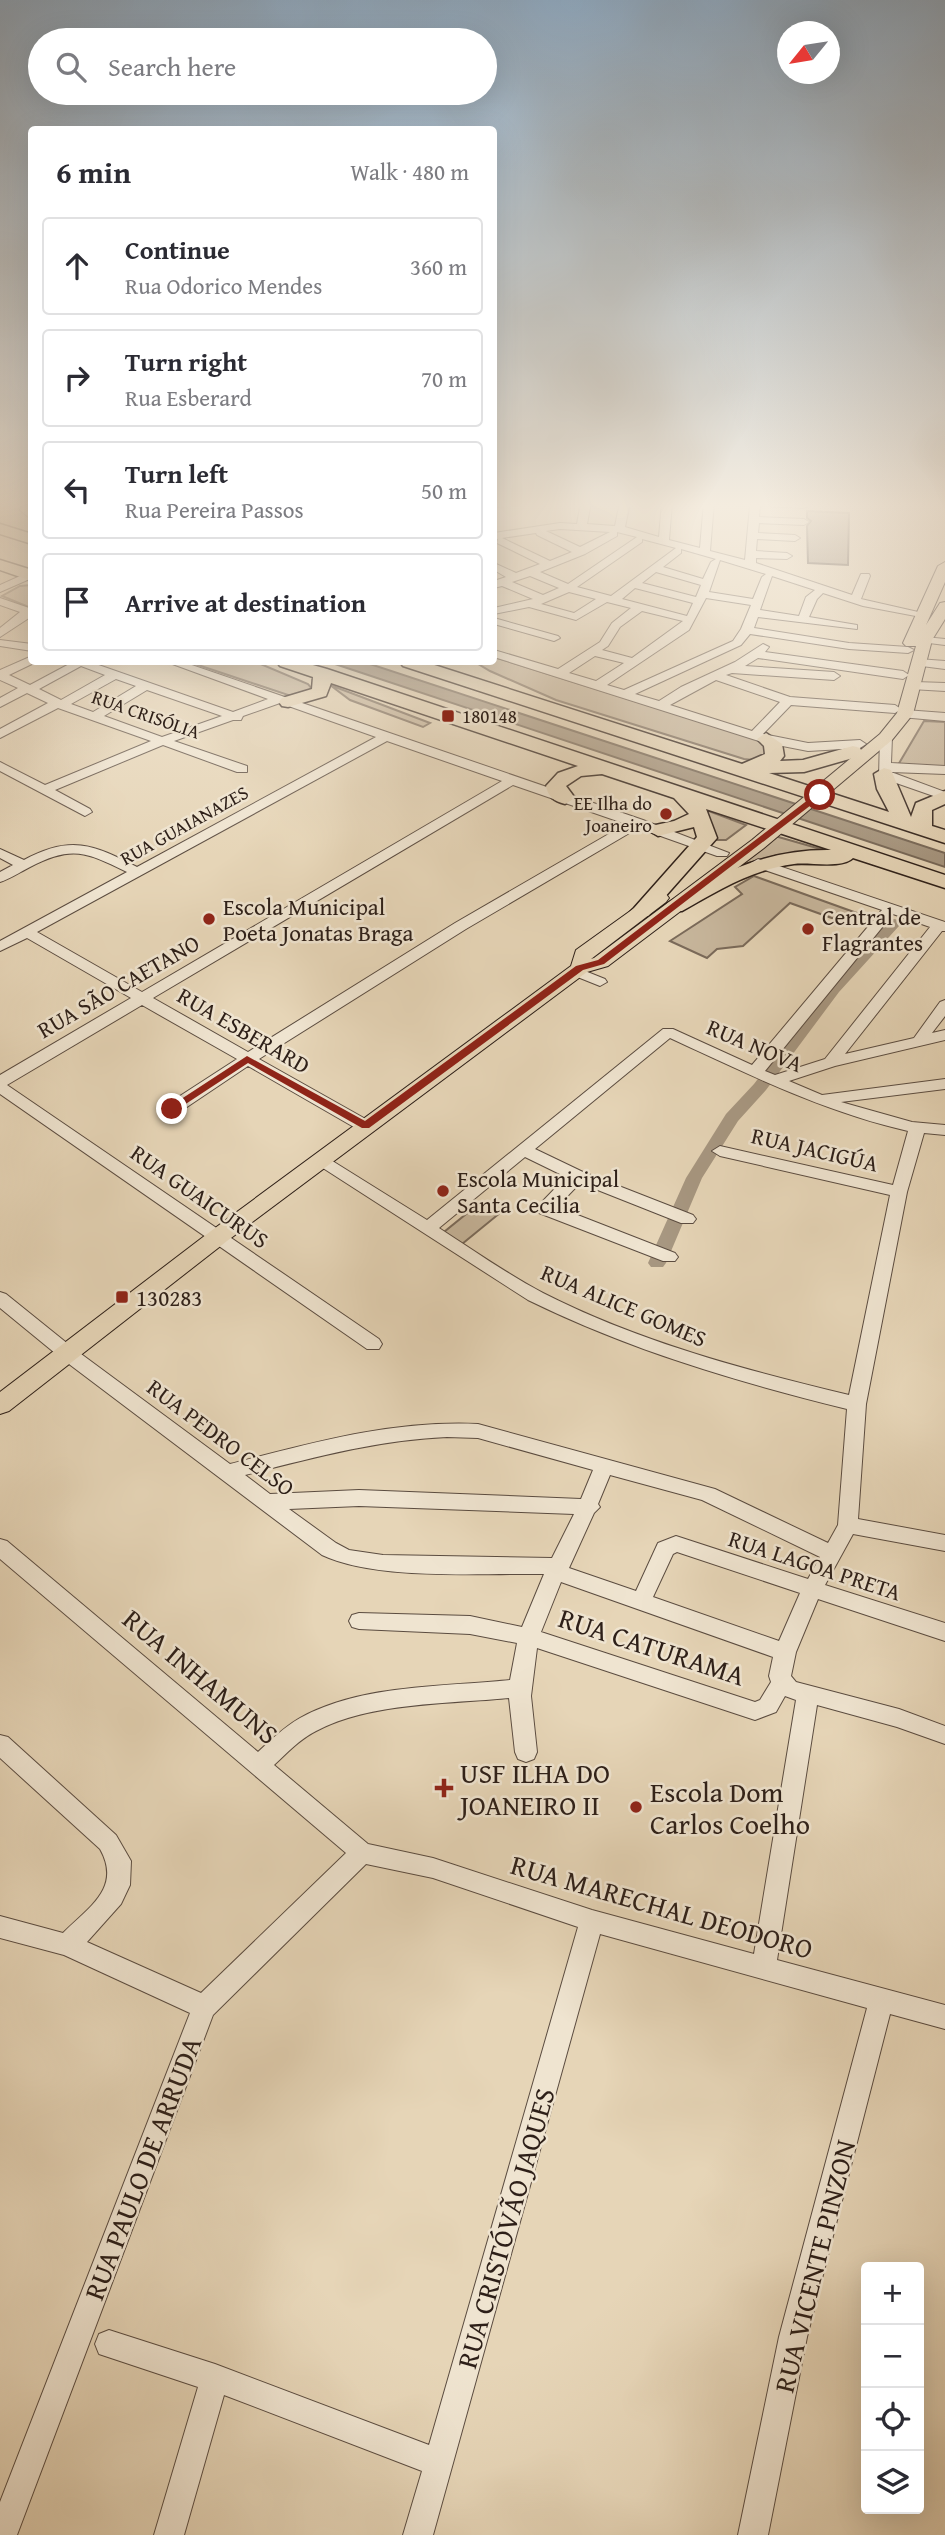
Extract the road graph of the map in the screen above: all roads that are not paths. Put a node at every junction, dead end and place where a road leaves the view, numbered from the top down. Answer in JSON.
{"nodes":[{"id":1,"x":19,"y":620,"type":"edge"},
{"id":2,"x":621,"y":620,"type":"edge"},
{"id":3,"x":691,"y":620,"type":"edge"},
{"id":4,"x":751,"y":620,"type":"edge"},
{"id":5,"x":805,"y":620,"type":"edge"},
{"id":6,"x":852,"y":620,"type":"edge"},
{"id":7,"x":919,"y":620,"type":"edge"},
{"id":8,"x":937,"y":620,"type":"edge"},
{"id":9,"x":497,"y":622,"type":"edge"},
{"id":10,"x":853,"y":627,"type":"junction"},
{"id":11,"x":747,"y":630,"type":"junction"},
{"id":12,"x":0,"y":634,"type":"edge"},
{"id":13,"x":773,"y":634,"type":"junction"},
{"id":14,"x":554,"y":638,"type":"dead end"},
{"id":15,"x":925,"y":640,"type":"junction"},
{"id":16,"x":945,"y":642,"type":"edge"},
{"id":17,"x":0,"y":643,"type":"edge"},
{"id":18,"x":849,"y":646,"type":"junction"},
{"id":19,"x":28,"y":647,"type":"edge"},
{"id":20,"x":908,"y":650,"type":"junction"},
{"id":21,"x":594,"y":652,"type":"junction"},
{"id":22,"x":497,"y":654,"type":"edge"},
{"id":23,"x":757,"y":654,"type":"junction"},
{"id":24,"x":28,"y":661,"type":"edge"},
{"id":25,"x":635,"y":662,"type":"junction"},
{"id":26,"x":918,"y":663,"type":"junction"},
{"id":27,"x":74,"y":665,"type":"edge"},
{"id":28,"x":89,"y":665,"type":"edge"},
{"id":29,"x":182,"y":665,"type":"edge"},
{"id":30,"x":296,"y":665,"type":"edge"},
{"id":31,"x":418,"y":665,"type":"edge"},
{"id":32,"x":479,"y":665,"type":"edge"},
{"id":33,"x":945,"y":665,"type":"edge"},
{"id":34,"x":731,"y":669,"type":"junction"},
{"id":35,"x":835,"y":671,"type":"junction"},
{"id":36,"x":321,"y":673,"type":"junction"},
{"id":37,"x":561,"y":673,"type":"junction"},
{"id":38,"x":115,"y":674,"type":"junction"},
{"id":39,"x":903,"y":674,"type":"junction"},
{"id":40,"x":0,"y":675,"type":"edge"},
{"id":41,"x":713,"y":675,"type":"junction"},
{"id":42,"x":146,"y":685,"type":"junction"},
{"id":43,"x":598,"y":685,"type":"junction"},
{"id":44,"x":915,"y":686,"type":"junction"},
{"id":45,"x":945,"y":687,"type":"edge"},
{"id":46,"x":755,"y":689,"type":"junction"},
{"id":47,"x":28,"y":690,"type":"junction"},
{"id":48,"x":625,"y":694,"type":"junction"},
{"id":49,"x":284,"y":701,"type":"junction"},
{"id":50,"x":739,"y":701,"type":"dead end"},
{"id":51,"x":788,"y":701,"type":"junction"},
{"id":52,"x":834,"y":702,"type":"junction"},
{"id":53,"x":536,"y":703,"type":"junction"},
{"id":54,"x":0,"y":704,"type":"edge"},
{"id":55,"x":60,"y":704,"type":"junction"},
{"id":56,"x":661,"y":706,"type":"junction"},
{"id":57,"x":900,"y":711,"type":"junction"},
{"id":58,"x":94,"y":717,"type":"junction"},
{"id":59,"x":237,"y":717,"type":"junction"},
{"id":60,"x":945,"y":717,"type":"edge"},
{"id":61,"x":0,"y":734,"type":"edge"},
{"id":62,"x":387,"y":736,"type":"junction"},
{"id":63,"x":887,"y":737,"type":"junction"},
{"id":64,"x":760,"y":738,"type":"junction"},
{"id":65,"x":165,"y":740,"type":"junction"},
{"id":66,"x":857,"y":748,"type":"junction"},
{"id":67,"x":707,"y":759,"type":"junction"},
{"id":68,"x":738,"y":766,"type":"junction"},
{"id":69,"x":603,"y":768,"type":"junction"},
{"id":70,"x":242,"y":769,"type":"dead end"},
{"id":71,"x":885,"y":770,"type":"junction"},
{"id":72,"x":945,"y":770,"type":"edge"},
{"id":73,"x":4,"y":773,"type":"edge"},
{"id":74,"x":512,"y":780,"type":"junction"},
{"id":75,"x":44,"y":790,"type":"junction"},
{"id":76,"x":681,"y":794,"type":"junction"},
{"id":77,"x":807,"y":797,"type":"junction"},
{"id":78,"x":945,"y":797,"type":"edge"},
{"id":79,"x":565,"y":798,"type":"junction"},
{"id":80,"x":85,"y":812,"type":"dead end"},
{"id":81,"x":701,"y":815,"type":"junction"},
{"id":82,"x":776,"y":821,"type":"junction"},
{"id":83,"x":638,"y":823,"type":"junction"},
{"id":84,"x":915,"y":827,"type":"junction"},
{"id":85,"x":658,"y":830,"type":"junction"},
{"id":86,"x":945,"y":837,"type":"edge"},
{"id":87,"x":701,"y":845,"type":"junction"},
{"id":88,"x":0,"y":853,"type":"edge"},
{"id":89,"x":722,"y":853,"type":"junction"},
{"id":90,"x":875,"y":859,"type":"junction"},
{"id":91,"x":24,"y":865,"type":"junction"},
{"id":92,"x":797,"y":866,"type":"junction"},
{"id":93,"x":137,"y":872,"type":"junction"},
{"id":94,"x":0,"y":878,"type":"edge"},
{"id":95,"x":945,"y":882,"type":"edge"},
{"id":96,"x":675,"y":907,"type":"junction"},
{"id":97,"x":890,"y":909,"type":"junction"},
{"id":98,"x":641,"y":912,"type":"junction"},
{"id":99,"x":942,"y":926,"type":"edge"},
{"id":100,"x":28,"y":933,"type":"junction"},
{"id":101,"x":0,"y":947,"type":"edge"},
{"id":102,"x":578,"y":969,"type":"junction"},
{"id":103,"x":600,"y":982,"type":"dead end"},
{"id":104,"x":143,"y":998,"type":"junction"},
{"id":105,"x":945,"y":1005,"type":"edge"},
{"id":106,"x":945,"y":1035,"type":"edge"},
{"id":107,"x":920,"y":1040,"type":"junction"},
{"id":108,"x":247,"y":1059,"type":"junction"},
{"id":109,"x":830,"y":1062,"type":"junction"},
{"id":110,"x":766,"y":1075,"type":"junction"},
{"id":111,"x":0,"y":1082,"type":"edge"},
{"id":112,"x":945,"y":1084,"type":"edge"},
{"id":113,"x":0,"y":1087,"type":"edge"},
{"id":114,"x":824,"y":1099,"type":"junction"},
{"id":115,"x":172,"y":1109,"type":"dead end"},
{"id":116,"x":365,"y":1126,"type":"junction"},
{"id":117,"x":918,"y":1129,"type":"junction"},
{"id":118,"x":945,"y":1130,"type":"edge"},
{"id":119,"x":524,"y":1150,"type":"junction"},
{"id":120,"x":720,"y":1150,"type":"dead end"},
{"id":121,"x":320,"y":1161,"type":"junction"},
{"id":122,"x":577,"y":1175,"type":"junction"},
{"id":123,"x":900,"y":1192,"type":"junction"},
{"id":124,"x":687,"y":1219,"type":"dead end"},
{"id":125,"x":428,"y":1229,"type":"junction"},
{"id":126,"x":219,"y":1236,"type":"junction"},
{"id":127,"x":668,"y":1257,"type":"dead end"},
{"id":128,"x":0,"y":1298,"type":"edge"},
{"id":129,"x":373,"y":1344,"type":"dead end"},
{"id":130,"x":67,"y":1353,"type":"junction"},
{"id":131,"x":858,"y":1404,"type":"junction"},
{"id":132,"x":0,"y":1405,"type":"edge"},
{"id":133,"x":603,"y":1468,"type":"junction"},
{"id":134,"x":229,"y":1472,"type":"junction"},
{"id":135,"x":268,"y":1502,"type":"junction"},
{"id":136,"x":590,"y":1507,"type":"junction"},
{"id":137,"x":848,"y":1525,"type":"junction"},
{"id":138,"x":945,"y":1543,"type":"edge"},
{"id":139,"x":0,"y":1548,"type":"edge"},
{"id":140,"x":833,"y":1554,"type":"junction"},
{"id":141,"x":346,"y":1557,"type":"joint"},
{"id":142,"x":558,"y":1569,"type":"junction"},
{"id":143,"x":812,"y":1590,"type":"junction"},
{"id":144,"x":641,"y":1602,"type":"junction"},
{"id":145,"x":359,"y":1621,"type":"dead end"},
{"id":146,"x":945,"y":1629,"type":"edge"},
{"id":147,"x":530,"y":1637,"type":"junction"},
{"id":148,"x":785,"y":1652,"type":"junction"},
{"id":149,"x":782,"y":1683,"type":"junction"},
{"id":150,"x":520,"y":1688,"type":"junction"},
{"id":151,"x":808,"y":1695,"type":"junction"},
{"id":152,"x":945,"y":1735,"type":"edge"},
{"id":153,"x":0,"y":1744,"type":"edge"},
{"id":154,"x":526,"y":1752,"type":"dead end"},
{"id":155,"x":260,"y":1764,"type":"junction"},
{"id":156,"x":362,"y":1853,"type":"junction"},
{"id":157,"x":592,"y":1921,"type":"junction"},
{"id":158,"x":0,"y":1927,"type":"edge"},
{"id":159,"x":67,"y":1945,"type":"junction"},
{"id":160,"x":764,"y":1967,"type":"junction"},
{"id":161,"x":883,"y":1999,"type":"junction"},
{"id":162,"x":204,"y":2007,"type":"junction"},
{"id":163,"x":945,"y":2017,"type":"edge"},
{"id":164,"x":109,"y":2344,"type":"dead end"},
{"id":165,"x":215,"y":2378,"type":"junction"},
{"id":166,"x":438,"y":2463,"type":"junction"},
{"id":167,"x":2,"y":2535,"type":"edge"},
{"id":168,"x":169,"y":2535,"type":"edge"},
{"id":169,"x":418,"y":2535,"type":"edge"},
{"id":170,"x":753,"y":2535,"type":"edge"}],
"edges":[{"from":1,"to":12,"type":"street"},
{"from":2,"to":21,"type":"street"},
{"from":3,"to":25,"type":"street"},
{"from":4,"to":11,"type":"street"},
{"from":5,"to":10,"type":"street"},
{"from":6,"to":10,"type":"street"},
{"from":7,"to":20,"type":"main road"},
{"from":8,"to":15,"type":"main road"},
{"from":9,"to":14,"type":"street"},
{"from":10,"to":18,"type":"street"},
{"from":11,"to":13,"type":"street"},
{"from":11,"to":48,"type":"street"},
{"from":13,"to":18,"type":"street"},
{"from":13,"to":23,"type":"street"},
{"from":15,"to":16,"type":"street"},
{"from":15,"to":26,"type":"main road"},
{"from":17,"to":19,"type":"street"},
{"from":18,"to":20,"type":"street"},
{"from":20,"to":39,"type":"main road"},
{"from":21,"to":25,"type":"street"},
{"from":21,"to":37,"type":"street"},
{"from":22,"to":37,"type":"street"},
{"from":23,"to":34,"type":"street"},
{"from":23,"to":35,"type":"street"},
{"from":24,"to":40,"type":"street"},
{"from":25,"to":43,"type":"street"},
{"from":26,"to":33,"type":"street"},
{"from":26,"to":44,"type":"main road"},
{"from":27,"to":47,"type":"street"},
{"from":28,"to":38,"type":"street"},
{"from":29,"to":49,"type":"street"},
{"from":30,"to":36,"type":"highway"},
{"from":31,"to":53,"type":"highway"},
{"from":32,"to":53,"type":"highway"},
{"from":34,"to":35,"type":"street"},
{"from":34,"to":41,"type":"street"},
{"from":35,"to":39,"type":"street"},
{"from":35,"to":52,"type":"street"},
{"from":36,"to":49,"type":"highway"},
{"from":36,"to":69,"type":"highway"},
{"from":37,"to":43,"type":"street"},
{"from":38,"to":42,"type":"street"},
{"from":38,"to":55,"type":"street"},
{"from":39,"to":57,"type":"main road"},
{"from":40,"to":47,"type":"street","name":"RUA CRISÓLIA"},
{"from":41,"to":46,"type":"street"},
{"from":41,"to":56,"type":"street"},
{"from":42,"to":58,"type":"street"},
{"from":42,"to":59,"type":"street"},
{"from":43,"to":48,"type":"street"},
{"from":44,"to":45,"type":"street"},
{"from":44,"to":57,"type":"main road"},
{"from":46,"to":50,"type":"street"},
{"from":46,"to":51,"type":"street"},
{"from":47,"to":54,"type":"street"},
{"from":47,"to":55,"type":"street","name":"RUA CRISÓLIA"},
{"from":48,"to":56,"type":"street"},
{"from":49,"to":59,"type":"street"},
{"from":49,"to":62,"type":"street"},
{"from":51,"to":52,"type":"street"},
{"from":51,"to":64,"type":"street"},
{"from":52,"to":57,"type":"street"},
{"from":53,"to":67,"type":"highway"},
{"from":55,"to":58,"type":"street","name":"RUA CRISÓLIA"},
{"from":55,"to":61,"type":"street"},
{"from":56,"to":64,"type":"street"},
{"from":57,"to":60,"type":"street"},
{"from":57,"to":63,"type":"main road"},
{"from":57,"to":66,"type":"main road"},
{"from":58,"to":65,"type":"street","name":"RUA CRISÓLIA"},
{"from":59,"to":65,"type":"street"},
{"from":62,"to":74,"type":"street"},
{"from":62,"to":93,"type":"street","name":"RUA GUAIANAZES"},
{"from":63,"to":71,"type":"street"},
{"from":63,"to":77,"type":"main road"},
{"from":64,"to":66,"type":"street"},
{"from":64,"to":68,"type":"highway"},
{"from":65,"to":70,"type":"street","name":"RUA CRISÓLIA"},
{"from":65,"to":75,"type":"street"},
{"from":66,"to":68,"type":"highway"},
{"from":66,"to":77,"type":"main road"},
{"from":67,"to":68,"type":"highway"},
{"from":67,"to":77,"type":"highway"},
{"from":69,"to":76,"type":"highway"},
{"from":69,"to":79,"type":"highway"},
{"from":71,"to":72,"type":"street"},
{"from":71,"to":78,"type":"street"},
{"from":71,"to":84,"type":"highway"},
{"from":73,"to":75,"type":"street"},
{"from":74,"to":79,"type":"street"},
{"from":74,"to":104,"type":"street","name":"RUA SÃO CAETANO"},
{"from":75,"to":80,"type":"street"},
{"from":76,"to":81,"type":"highway"},
{"from":76,"to":82,"type":"highway"},
{"from":77,"to":82,"type":"main road"},
{"from":77,"to":84,"type":"highway"},
{"from":78,"to":84,"type":"highway"},
{"from":79,"to":83,"type":"street"},
{"from":81,"to":85,"type":"highway"},
{"from":81,"to":87,"type":"highway"},
{"from":82,"to":89,"type":"main road"},
{"from":82,"to":90,"type":"highway"},
{"from":82,"to":96,"type":"main road"},
{"from":83,"to":85,"type":"street"},
{"from":83,"to":108,"type":"street"},
{"from":84,"to":86,"type":"highway"},
{"from":85,"to":87,"type":"street"},
{"from":87,"to":89,"type":"street"},
{"from":87,"to":98,"type":"highway"},
{"from":88,"to":91,"type":"street"},
{"from":89,"to":98,"type":"main road"},
{"from":90,"to":92,"type":"highway"},
{"from":90,"to":95,"type":"highway"},
{"from":91,"to":93,"type":"street"},
{"from":91,"to":94,"type":"street"},
{"from":92,"to":96,"type":"highway"},
{"from":92,"to":97,"type":"street"},
{"from":93,"to":100,"type":"street","name":"RUA GUAIANAZES"},
{"from":96,"to":102,"type":"main road"},
{"from":97,"to":99,"type":"street"},
{"from":97,"to":110,"type":"street"},
{"from":98,"to":102,"type":"main road"},
{"from":99,"to":109,"type":"street"},
{"from":100,"to":101,"type":"street","name":"RUA GUAIANAZES"},
{"from":100,"to":104,"type":"street","name":"RUA ESBERARD"},
{"from":102,"to":103,"type":"street"},
{"from":102,"to":116,"type":"main road"},
{"from":104,"to":108,"type":"street","name":"RUA ESBERARD"},
{"from":104,"to":111,"type":"street","name":"RUA SÃO CAETANO"},
{"from":105,"to":107,"type":"street"},
{"from":106,"to":107,"type":"street"},
{"from":107,"to":109,"type":"street"},
{"from":108,"to":115,"type":"street"},
{"from":108,"to":116,"type":"street","name":"RUA ESBERARD"},
{"from":109,"to":110,"type":"street"},
{"from":110,"to":114,"type":"street","name":"RUA NOVA"},
{"from":110,"to":119,"type":"street","name":"RUA NOVA"},
{"from":112,"to":114,"type":"street","name":"RUA NOVA"},
{"from":113,"to":126,"type":"street","name":"RUA GUAICURUS"},
{"from":114,"to":117,"type":"street","name":"RUA NOVA"},
{"from":116,"to":121,"type":"main road"},
{"from":117,"to":118,"type":"street","name":"RUA NOVA"},
{"from":117,"to":123,"type":"street"},
{"from":119,"to":122,"type":"street"},
{"from":119,"to":125,"type":"street"},
{"from":120,"to":123,"type":"street","name":"RUA JACIGÚA"},
{"from":121,"to":125,"type":"street","name":"RUA ALICE GOMES"},
{"from":121,"to":126,"type":"main road"},
{"from":122,"to":124,"type":"street"},
{"from":122,"to":127,"type":"street"},
{"from":123,"to":131,"type":"street"},
{"from":125,"to":131,"type":"street","name":"RUA ALICE GOMES"},
{"from":126,"to":129,"type":"street","name":"RUA GUAICURUS"},
{"from":126,"to":130,"type":"main road"},
{"from":128,"to":130,"type":"street","name":"RUA PEDRO CELSO"},
{"from":130,"to":132,"type":"main road"},
{"from":130,"to":134,"type":"street","name":"RUA PEDRO CELSO"},
{"from":131,"to":137,"type":"street"},
{"from":133,"to":134,"type":"street"},
{"from":133,"to":136,"type":"street"},
{"from":133,"to":140,"type":"street"},
{"from":134,"to":135,"type":"street","name":"RUA PEDRO CELSO"},
{"from":135,"to":136,"type":"street"},
{"from":135,"to":141,"type":"street","name":"RUA PEDRO CELSO"},
{"from":136,"to":142,"type":"street"},
{"from":137,"to":138,"type":"street"},
{"from":137,"to":140,"type":"street"},
{"from":139,"to":155,"type":"street","name":"RUA INHAMUNS"},
{"from":140,"to":143,"type":"street"},
{"from":141,"to":142,"type":"street","name":"RUA CATURAMA"},
{"from":142,"to":144,"type":"street","name":"RUA CATURAMA"},
{"from":142,"to":147,"type":"street"},
{"from":143,"to":144,"type":"street","name":"RUA LAGOA PRETA"},
{"from":143,"to":146,"type":"street","name":"RUA LAGOA PRETA"},
{"from":143,"to":148,"type":"street"},
{"from":144,"to":148,"type":"street","name":"RUA CATURAMA"},
{"from":145,"to":147,"type":"street","name":"RUA CATURAMA"},
{"from":147,"to":149,"type":"street","name":"RUA CATURAMA"},
{"from":147,"to":150,"type":"street"},
{"from":148,"to":149,"type":"street"},
{"from":149,"to":151,"type":"street"},
{"from":150,"to":154,"type":"street"},
{"from":150,"to":155,"type":"street"},
{"from":151,"to":152,"type":"street"},
{"from":151,"to":160,"type":"street"},
{"from":153,"to":159,"type":"street"},
{"from":155,"to":156,"type":"street","name":"RUA INHAMUNS"},
{"from":156,"to":157,"type":"street","name":"RUA MARECHAL DEODORO"},
{"from":156,"to":162,"type":"street","name":"RUA PAULO DE ARRUDA"},
{"from":157,"to":160,"type":"street","name":"RUA MARECHAL DEODORO"},
{"from":157,"to":166,"type":"street","name":"RUA CRISTÓVÃO JAQUES"},
{"from":158,"to":159,"type":"street"},
{"from":159,"to":162,"type":"street"},
{"from":160,"to":161,"type":"street","name":"RUA MARECHAL DEODORO"},
{"from":161,"to":163,"type":"street","name":"RUA MARECHAL DEODORO"},
{"from":161,"to":170,"type":"street","name":"RUA VICENTE PINZON"},
{"from":162,"to":167,"type":"street","name":"RUA PAULO DE ARRUDA"},
{"from":164,"to":165,"type":"street"},
{"from":165,"to":166,"type":"street"},
{"from":165,"to":168,"type":"street"},
{"from":166,"to":169,"type":"street","name":"RUA CRISTÓVÃO JAQUES"}]}
